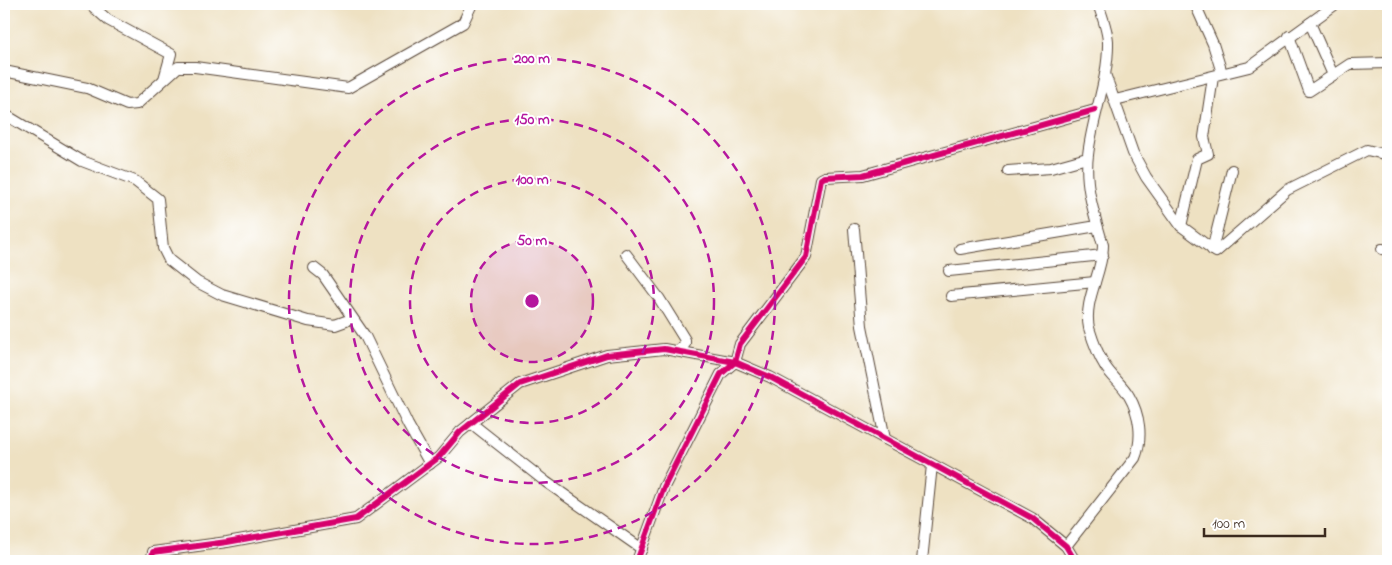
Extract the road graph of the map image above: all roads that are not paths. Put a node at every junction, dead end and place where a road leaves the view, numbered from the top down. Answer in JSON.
{"nodes":[{"id":1,"x":90,"y":4,"type":"edge"},
{"id":2,"x":472,"y":4,"type":"edge"},
{"id":3,"x":1098,"y":4,"type":"edge"},
{"id":4,"x":1196,"y":4,"type":"edge"},
{"id":5,"x":1336,"y":4,"type":"edge"},
{"id":6,"x":1310,"y":22,"type":"junction"},
{"id":7,"x":1289,"y":36,"type":"junction"},
{"id":8,"x":1388,"y":64,"type":"edge"},
{"id":9,"x":4,"y":71,"type":"edge"},
{"id":10,"x":1105,"y":74,"type":"junction"},
{"id":11,"x":1217,"y":75,"type":"junction"},
{"id":12,"x":1333,"y":75,"type":"junction"},
{"id":13,"x":163,"y":80,"type":"junction"},
{"id":14,"x":1115,"y":100,"type":"junction"},
{"id":15,"x":1095,"y":110,"type":"junction"},
{"id":16,"x":4,"y":114,"type":"edge"},
{"id":17,"x":1388,"y":155,"type":"edge"},
{"id":18,"x":1087,"y":158,"type":"junction"},
{"id":19,"x":1232,"y":170,"type":"dead end"},
{"id":20,"x":1008,"y":171,"type":"dead end"},
{"id":21,"x":1097,"y":226,"type":"junction"},
{"id":22,"x":1181,"y":226,"type":"junction"},
{"id":23,"x":854,"y":229,"type":"dead end"},
{"id":24,"x":960,"y":249,"type":"dead end"},
{"id":25,"x":1212,"y":250,"type":"junction"},
{"id":26,"x":626,"y":254,"type":"dead end"},
{"id":27,"x":1103,"y":255,"type":"junction"},
{"id":28,"x":314,"y":268,"type":"dead end"},
{"id":29,"x":949,"y":271,"type":"dead end"},
{"id":30,"x":1095,"y":282,"type":"junction"},
{"id":31,"x":951,"y":296,"type":"dead end"},
{"id":32,"x":346,"y":321,"type":"dead end"},
{"id":33,"x":678,"y":352,"type":"junction"},
{"id":34,"x":736,"y":362,"type":"junction"},
{"id":35,"x":471,"y":423,"type":"junction"},
{"id":36,"x":885,"y":440,"type":"junction"},
{"id":37,"x":430,"y":464,"type":"junction"},
{"id":38,"x":932,"y":465,"type":"junction"},
{"id":39,"x":1066,"y":546,"type":"junction"},
{"id":40,"x":642,"y":549,"type":"junction"},
{"id":41,"x":151,"y":561,"type":"edge"},
{"id":42,"x":637,"y":561,"type":"edge"},
{"id":43,"x":922,"y":561,"type":"edge"},
{"id":44,"x":1075,"y":561,"type":"edge"}],
"edges":[{"from":1,"to":13,"type":"street"},
{"from":2,"to":13,"type":"street"},
{"from":3,"to":10,"type":"street"},
{"from":4,"to":11,"type":"street"},
{"from":5,"to":6,"type":"street"},
{"from":6,"to":7,"type":"street"},
{"from":6,"to":12,"type":"street"},
{"from":7,"to":11,"type":"street"},
{"from":7,"to":12,"type":"street"},
{"from":8,"to":12,"type":"street"},
{"from":9,"to":13,"type":"street"},
{"from":10,"to":14,"type":"street"},
{"from":10,"to":15,"type":"street"},
{"from":11,"to":14,"type":"street"},
{"from":11,"to":22,"type":"street"},
{"from":14,"to":22,"type":"street"},
{"from":15,"to":18,"type":"street"},
{"from":15,"to":34,"type":"street"},
{"from":16,"to":32,"type":"street"},
{"from":17,"to":25,"type":"street"},
{"from":18,"to":20,"type":"street"},
{"from":18,"to":21,"type":"street"},
{"from":19,"to":25,"type":"street"},
{"from":21,"to":24,"type":"street"},
{"from":21,"to":27,"type":"street"},
{"from":22,"to":25,"type":"street"},
{"from":23,"to":36,"type":"street"},
{"from":26,"to":33,"type":"street"},
{"from":27,"to":29,"type":"street"},
{"from":27,"to":30,"type":"street"},
{"from":28,"to":37,"type":"street"},
{"from":30,"to":31,"type":"street"},
{"from":30,"to":39,"type":"street"},
{"from":33,"to":34,"type":"street"},
{"from":33,"to":35,"type":"street"},
{"from":34,"to":36,"type":"street"},
{"from":34,"to":40,"type":"street"},
{"from":35,"to":37,"type":"street"},
{"from":35,"to":40,"type":"street"},
{"from":36,"to":38,"type":"street"},
{"from":37,"to":41,"type":"street"},
{"from":38,"to":39,"type":"street"},
{"from":38,"to":43,"type":"street"},
{"from":39,"to":44,"type":"street"},
{"from":40,"to":42,"type":"street"}]}
